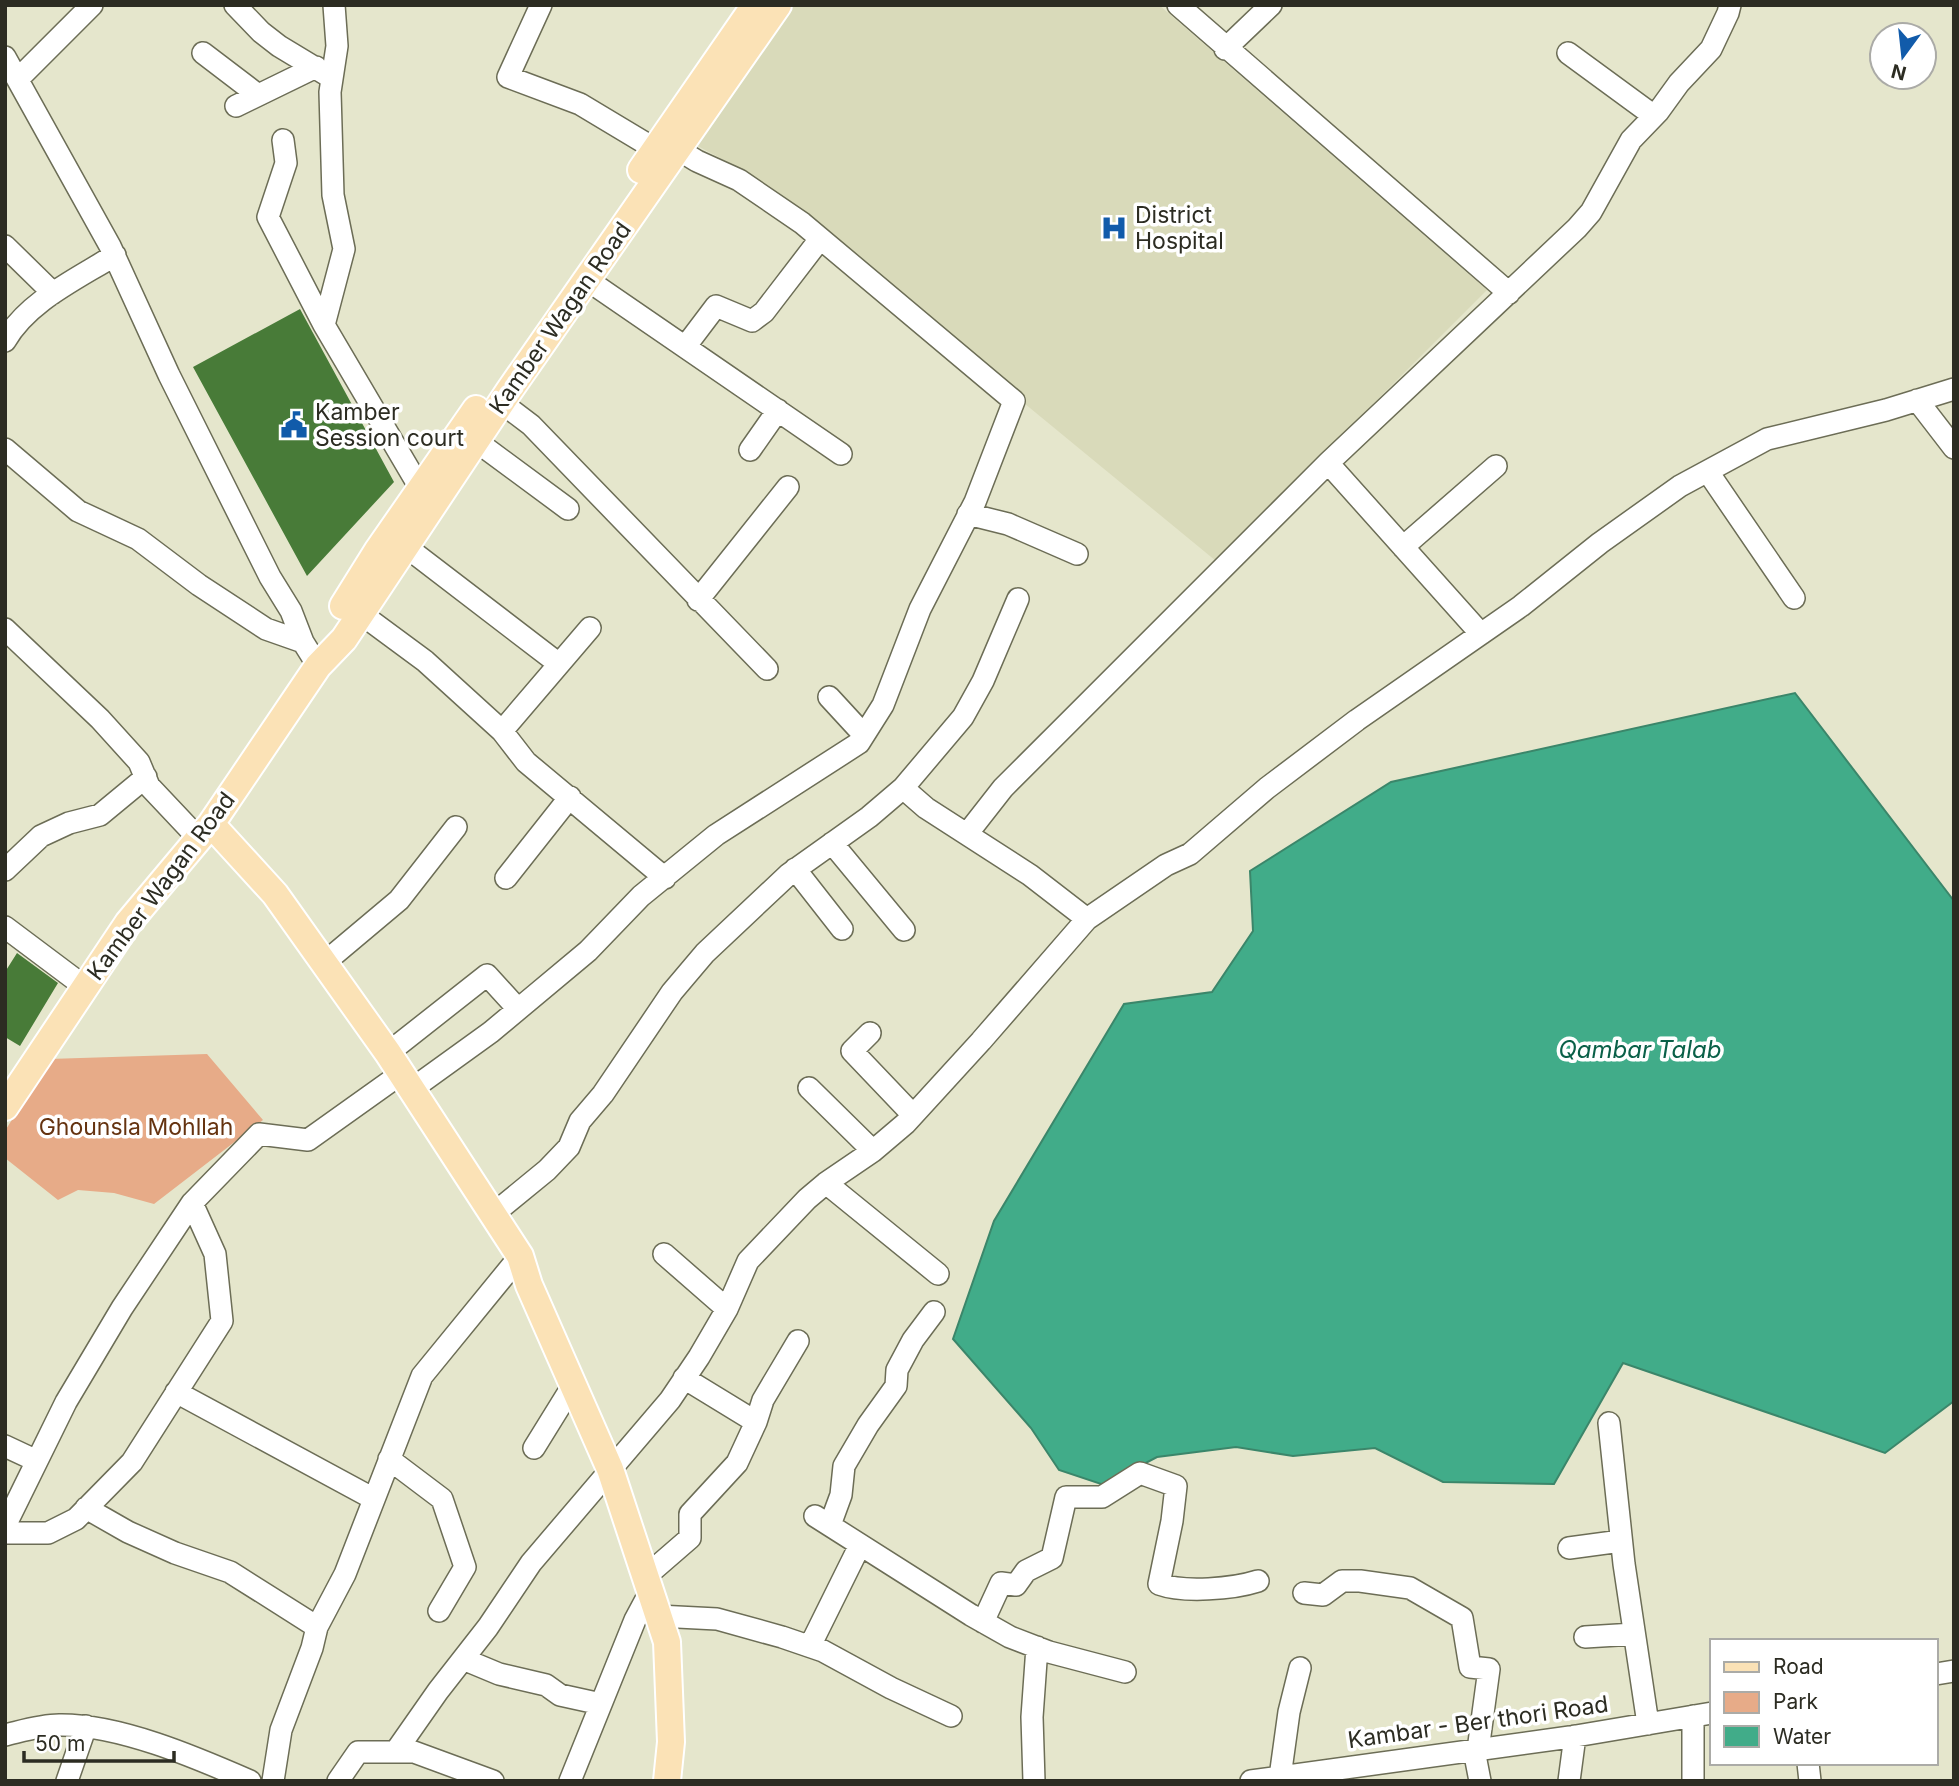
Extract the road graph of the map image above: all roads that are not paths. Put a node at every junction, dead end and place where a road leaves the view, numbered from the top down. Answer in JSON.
{"nodes":[{"id":1,"x":92,"y":5,"type":"edge"},
{"id":2,"x":235,"y":5,"type":"edge"},
{"id":3,"x":334,"y":5,"type":"edge"},
{"id":4,"x":541,"y":5,"type":"edge"},
{"id":5,"x":755,"y":5,"type":"edge"},
{"id":6,"x":778,"y":5,"type":"edge"},
{"id":7,"x":1178,"y":5,"type":"edge"},
{"id":8,"x":1271,"y":5,"type":"edge"},
{"id":9,"x":1730,"y":5,"type":"edge"},
{"id":10,"x":1225,"y":49,"type":"junction"},
{"id":11,"x":203,"y":53,"type":"dead end"},
{"id":12,"x":1568,"y":53,"type":"dead end"},
{"id":13,"x":5,"y":57,"type":"edge"},
{"id":14,"x":324,"y":72,"type":"junction"},
{"id":15,"x":18,"y":79,"type":"junction"},
{"id":16,"x":258,"y":95,"type":"junction"},
{"id":17,"x":236,"y":106,"type":"dead end"},
{"id":18,"x":1654,"y":116,"type":"junction"},
{"id":19,"x":283,"y":141,"type":"dead end"},
{"id":20,"x":667,"y":149,"type":"junction"},
{"id":21,"x":820,"y":239,"type":"junction"},
{"id":22,"x":5,"y":246,"type":"edge"},
{"id":23,"x":115,"y":255,"type":"junction"},
{"id":24,"x":586,"y":279,"type":"junction"},
{"id":25,"x":53,"y":293,"type":"junction"},
{"id":26,"x":1508,"y":293,"type":"junction"},
{"id":27,"x":324,"y":324,"type":"junction"},
{"id":28,"x":5,"y":341,"type":"edge"},
{"id":29,"x":685,"y":347,"type":"junction"},
{"id":30,"x":1954,"y":388,"type":"edge"},
{"id":31,"x":1917,"y":400,"type":"junction"},
{"id":32,"x":502,"y":403,"type":"junction"},
{"id":33,"x":778,"y":410,"type":"junction"},
{"id":34,"x":476,"y":441,"type":"junction"},
{"id":35,"x":1954,"y":448,"type":"edge"},
{"id":36,"x":5,"y":449,"type":"edge"},
{"id":37,"x":750,"y":450,"type":"dead end"},
{"id":38,"x":841,"y":454,"type":"dead end"},
{"id":39,"x":1328,"y":463,"type":"junction"},
{"id":40,"x":1496,"y":466,"type":"dead end"},
{"id":41,"x":1708,"y":472,"type":"junction"},
{"id":42,"x":788,"y":487,"type":"dead end"},
{"id":43,"x":420,"y":488,"type":"junction"},
{"id":44,"x":568,"y":509,"type":"dead end"},
{"id":45,"x":968,"y":514,"type":"junction"},
{"id":46,"x":405,"y":546,"type":"junction"},
{"id":47,"x":1403,"y":547,"type":"junction"},
{"id":48,"x":1077,"y":554,"type":"dead end"},
{"id":49,"x":1794,"y":598,"type":"dead end"},
{"id":50,"x":1018,"y":599,"type":"dead end"},
{"id":51,"x":698,"y":600,"type":"junction"},
{"id":52,"x":360,"y":613,"type":"junction"},
{"id":53,"x":590,"y":628,"type":"dead end"},
{"id":54,"x":5,"y":629,"type":"edge"},
{"id":55,"x":1481,"y":634,"type":"junction"},
{"id":56,"x":303,"y":642,"type":"junction"},
{"id":57,"x":559,"y":664,"type":"junction"},
{"id":58,"x":318,"y":666,"type":"junction"},
{"id":59,"x":766,"y":669,"type":"dead end"},
{"id":60,"x":829,"y":697,"type":"dead end"},
{"id":61,"x":502,"y":731,"type":"junction"},
{"id":62,"x":864,"y":735,"type":"junction"},
{"id":63,"x":146,"y":777,"type":"junction"},
{"id":64,"x":903,"y":788,"type":"junction"},
{"id":65,"x":570,"y":797,"type":"junction"},
{"id":66,"x":456,"y":827,"type":"dead end"},
{"id":67,"x":205,"y":831,"type":"junction"},
{"id":68,"x":967,"y":834,"type":"junction"},
{"id":69,"x":831,"y":843,"type":"junction"},
{"id":70,"x":795,"y":869,"type":"junction"},
{"id":71,"x":5,"y":870,"type":"edge"},
{"id":72,"x":506,"y":878,"type":"dead end"},
{"id":73,"x":665,"y":878,"type":"junction"},
{"id":74,"x":1087,"y":919,"type":"junction"},
{"id":75,"x":5,"y":927,"type":"edge"},
{"id":76,"x":842,"y":929,"type":"dead end"},
{"id":77,"x":904,"y":930,"type":"dead end"},
{"id":78,"x":324,"y":963,"type":"junction"},
{"id":79,"x":85,"y":987,"type":"junction"},
{"id":80,"x":518,"y":1009,"type":"junction"},
{"id":81,"x":870,"y":1033,"type":"dead end"},
{"id":82,"x":401,"y":1071,"type":"junction"},
{"id":83,"x":809,"y":1088,"type":"dead end"},
{"id":84,"x":5,"y":1107,"type":"edge"},
{"id":85,"x":912,"y":1115,"type":"junction"},
{"id":86,"x":873,"y":1151,"type":"junction"},
{"id":87,"x":826,"y":1182,"type":"junction"},
{"id":88,"x":192,"y":1203,"type":"junction"},
{"id":89,"x":492,"y":1215,"type":"junction"},
{"id":90,"x":664,"y":1254,"type":"dead end"},
{"id":91,"x":520,"y":1256,"type":"junction"},
{"id":92,"x":937,"y":1274,"type":"dead end"},
{"id":93,"x":727,"y":1309,"type":"junction"},
{"id":94,"x":933,"y":1312,"type":"dead end"},
{"id":95,"x":798,"y":1341,"type":"dead end"},
{"id":96,"x":684,"y":1378,"type":"junction"},
{"id":97,"x":573,"y":1385,"type":"junction"},
{"id":98,"x":176,"y":1392,"type":"junction"},
{"id":99,"x":756,"y":1422,"type":"junction"},
{"id":100,"x":1609,"y":1423,"type":"dead end"},
{"id":101,"x":5,"y":1446,"type":"edge"},
{"id":102,"x":534,"y":1448,"type":"dead end"},
{"id":103,"x":389,"y":1459,"type":"junction"},
{"id":104,"x":37,"y":1461,"type":"junction"},
{"id":105,"x":610,"y":1469,"type":"junction"},
{"id":106,"x":374,"y":1499,"type":"junction"},
{"id":107,"x":86,"y":1508,"type":"junction"},
{"id":108,"x":5,"y":1526,"type":"edge"},
{"id":109,"x":5,"y":1534,"type":"edge"},
{"id":110,"x":1621,"y":1541,"type":"junction"},
{"id":111,"x":860,"y":1545,"type":"junction"},
{"id":112,"x":1569,"y":1548,"type":"dead end"},
{"id":113,"x":1258,"y":1581,"type":"dead end"},
{"id":114,"x":1304,"y":1593,"type":"dead end"},
{"id":115,"x":651,"y":1595,"type":"junction"},
{"id":116,"x":439,"y":1611,"type":"dead end"},
{"id":117,"x":984,"y":1622,"type":"junction"},
{"id":118,"x":317,"y":1627,"type":"junction"},
{"id":119,"x":1634,"y":1634,"type":"junction"},
{"id":120,"x":1585,"y":1637,"type":"dead end"},
{"id":121,"x":810,"y":1646,"type":"junction"},
{"id":122,"x":1037,"y":1647,"type":"junction"},
{"id":123,"x":463,"y":1659,"type":"junction"},
{"id":124,"x":1300,"y":1668,"type":"dead end"},
{"id":125,"x":1125,"y":1672,"type":"dead end"},
{"id":126,"x":601,"y":1704,"type":"junction"},
{"id":127,"x":1703,"y":1715,"type":"edge"},
{"id":128,"x":951,"y":1716,"type":"dead end"},
{"id":129,"x":1648,"y":1724,"type":"junction"},
{"id":130,"x":86,"y":1727,"type":"junction"},
{"id":131,"x":5,"y":1735,"type":"edge"},
{"id":132,"x":1575,"y":1736,"type":"junction"},
{"id":133,"x":1476,"y":1750,"type":"junction"},
{"id":134,"x":396,"y":1751,"type":"junction"},
{"id":135,"x":468,"y":1777,"type":"edge"},
{"id":136,"x":1280,"y":1777,"type":"junction"},
{"id":137,"x":67,"y":1781,"type":"edge"},
{"id":138,"x":250,"y":1781,"type":"edge"},
{"id":139,"x":273,"y":1781,"type":"edge"},
{"id":140,"x":338,"y":1781,"type":"edge"},
{"id":141,"x":493,"y":1781,"type":"edge"},
{"id":142,"x":570,"y":1781,"type":"edge"},
{"id":143,"x":667,"y":1781,"type":"edge"},
{"id":144,"x":1034,"y":1781,"type":"edge"},
{"id":145,"x":1251,"y":1781,"type":"edge"},
{"id":146,"x":1480,"y":1781,"type":"edge"},
{"id":147,"x":1569,"y":1781,"type":"edge"},
{"id":148,"x":1693,"y":1781,"type":"edge"}],
"edges":[{"from":1,"to":15,"type":"street"},
{"from":2,"to":14,"type":"street"},
{"from":3,"to":14,"type":"street"},
{"from":4,"to":20,"type":"street"},
{"from":5,"to":20,"type":"main road","name":"Kamber Wagan Road"},
{"from":6,"to":20,"type":"main road","name":"Kamber Wagan Road"},
{"from":7,"to":10,"type":"street"},
{"from":8,"to":10,"type":"street"},
{"from":9,"to":18,"type":"street"},
{"from":10,"to":26,"type":"street"},
{"from":11,"to":16,"type":"street"},
{"from":12,"to":18,"type":"street"},
{"from":13,"to":15,"type":"street"},
{"from":14,"to":16,"type":"street"},
{"from":14,"to":27,"type":"street"},
{"from":15,"to":23,"type":"street"},
{"from":16,"to":17,"type":"street"},
{"from":18,"to":26,"type":"street"},
{"from":19,"to":27,"type":"street"},
{"from":20,"to":21,"type":"street"},
{"from":20,"to":24,"type":"main road","name":"Kamber Wagan Road"},
{"from":20,"to":43,"type":"main road","name":"Kamber Wagan Road"},
{"from":21,"to":29,"type":"street"},
{"from":21,"to":45,"type":"street"},
{"from":22,"to":25,"type":"street"},
{"from":23,"to":25,"type":"street"},
{"from":23,"to":56,"type":"street"},
{"from":24,"to":29,"type":"street"},
{"from":24,"to":32,"type":"main road","name":"Kamber Wagan Road"},
{"from":25,"to":28,"type":"street"},
{"from":26,"to":39,"type":"street"},
{"from":27,"to":43,"type":"street"},
{"from":29,"to":33,"type":"street"},
{"from":30,"to":31,"type":"street"},
{"from":31,"to":35,"type":"street"},
{"from":31,"to":41,"type":"street"},
{"from":32,"to":34,"type":"main road","name":"Kamber Wagan Road"},
{"from":32,"to":51,"type":"street"},
{"from":33,"to":37,"type":"street"},
{"from":33,"to":38,"type":"street"},
{"from":34,"to":44,"type":"street"},
{"from":34,"to":46,"type":"main road","name":"Kamber Wagan Road"},
{"from":36,"to":56,"type":"street"},
{"from":39,"to":47,"type":"street"},
{"from":39,"to":68,"type":"street"},
{"from":40,"to":47,"type":"street"},
{"from":41,"to":49,"type":"street"},
{"from":41,"to":55,"type":"street"},
{"from":42,"to":51,"type":"street"},
{"from":43,"to":58,"type":"main road","name":"Kamber Wagan Road"},
{"from":45,"to":48,"type":"street"},
{"from":45,"to":62,"type":"street"},
{"from":46,"to":52,"type":"main road","name":"Kamber Wagan Road"},
{"from":46,"to":57,"type":"street"},
{"from":47,"to":55,"type":"street"},
{"from":50,"to":64,"type":"street"},
{"from":51,"to":59,"type":"street"},
{"from":52,"to":58,"type":"main road","name":"Kamber Wagan Road"},
{"from":52,"to":61,"type":"street"},
{"from":53,"to":57,"type":"street"},
{"from":54,"to":63,"type":"street"},
{"from":55,"to":74,"type":"street"},
{"from":56,"to":58,"type":"street"},
{"from":57,"to":61,"type":"street"},
{"from":58,"to":67,"type":"main road","name":"Kamber Wagan Road"},
{"from":60,"to":62,"type":"street"},
{"from":61,"to":65,"type":"street"},
{"from":62,"to":73,"type":"street"},
{"from":63,"to":67,"type":"street"},
{"from":63,"to":71,"type":"street"},
{"from":64,"to":68,"type":"street"},
{"from":64,"to":69,"type":"street"},
{"from":65,"to":72,"type":"street"},
{"from":65,"to":73,"type":"street"},
{"from":66,"to":78,"type":"street"},
{"from":67,"to":78,"type":"main road"},
{"from":67,"to":79,"type":"main road","name":"Kamber Wagan Road"},
{"from":68,"to":74,"type":"street"},
{"from":69,"to":70,"type":"street"},
{"from":69,"to":77,"type":"street"},
{"from":70,"to":76,"type":"street"},
{"from":70,"to":89,"type":"street"},
{"from":73,"to":80,"type":"street"},
{"from":74,"to":85,"type":"street"},
{"from":75,"to":79,"type":"street"},
{"from":78,"to":82,"type":"main road"},
{"from":79,"to":84,"type":"main road","name":"Kamber Wagan Road"},
{"from":80,"to":82,"type":"street"},
{"from":80,"to":82,"type":"street"},
{"from":81,"to":85,"type":"street"},
{"from":82,"to":88,"type":"street"},
{"from":82,"to":89,"type":"main road"},
{"from":83,"to":86,"type":"street"},
{"from":85,"to":86,"type":"street"},
{"from":86,"to":87,"type":"street"},
{"from":87,"to":92,"type":"street"},
{"from":87,"to":93,"type":"street"},
{"from":88,"to":98,"type":"street"},
{"from":88,"to":104,"type":"street"},
{"from":89,"to":91,"type":"main road"},
{"from":90,"to":93,"type":"street"},
{"from":91,"to":97,"type":"main road"},
{"from":91,"to":103,"type":"street"},
{"from":93,"to":96,"type":"street"},
{"from":94,"to":111,"type":"street"},
{"from":95,"to":99,"type":"street"},
{"from":96,"to":99,"type":"street"},
{"from":96,"to":105,"type":"street"},
{"from":97,"to":102,"type":"street"},
{"from":97,"to":105,"type":"main road"},
{"from":98,"to":106,"type":"street"},
{"from":98,"to":107,"type":"street"},
{"from":99,"to":115,"type":"street"},
{"from":100,"to":110,"type":"street"},
{"from":101,"to":104,"type":"street"},
{"from":103,"to":106,"type":"street"},
{"from":103,"to":116,"type":"street"},
{"from":104,"to":108,"type":"street"},
{"from":105,"to":115,"type":"main road"},
{"from":105,"to":123,"type":"street"},
{"from":106,"to":118,"type":"street"},
{"from":107,"to":109,"type":"street"},
{"from":107,"to":118,"type":"street"},
{"from":110,"to":112,"type":"street"},
{"from":110,"to":119,"type":"street"},
{"from":111,"to":117,"type":"street"},
{"from":111,"to":121,"type":"street"},
{"from":113,"to":117,"type":"street"},
{"from":114,"to":133,"type":"street"},
{"from":115,"to":121,"type":"street"},
{"from":115,"to":126,"type":"street"},
{"from":115,"to":143,"type":"main road"},
{"from":117,"to":122,"type":"street"},
{"from":118,"to":139,"type":"street"},
{"from":119,"to":120,"type":"street"},
{"from":119,"to":129,"type":"street"},
{"from":121,"to":128,"type":"street"},
{"from":122,"to":125,"type":"street"},
{"from":122,"to":144,"type":"street"},
{"from":123,"to":126,"type":"street"},
{"from":123,"to":134,"type":"street"},
{"from":124,"to":136,"type":"street"},
{"from":126,"to":142,"type":"street"},
{"from":127,"to":129,"type":"street","name":"Kambar - Ber thori Road"},
{"from":127,"to":148,"type":"street"},
{"from":129,"to":132,"type":"street","name":"Kambar - Ber thori Road"},
{"from":130,"to":131,"type":"street"},
{"from":130,"to":137,"type":"street"},
{"from":130,"to":138,"type":"street"},
{"from":132,"to":133,"type":"street","name":"Kambar - Ber thori Road"},
{"from":132,"to":147,"type":"street"},
{"from":133,"to":136,"type":"street","name":"Kambar - Ber thori Road"},
{"from":133,"to":146,"type":"street"},
{"from":134,"to":135,"type":"street"},
{"from":134,"to":140,"type":"street"},
{"from":135,"to":141,"type":"street"},
{"from":136,"to":145,"type":"street","name":"Kambar - Ber thori Road"}]}
